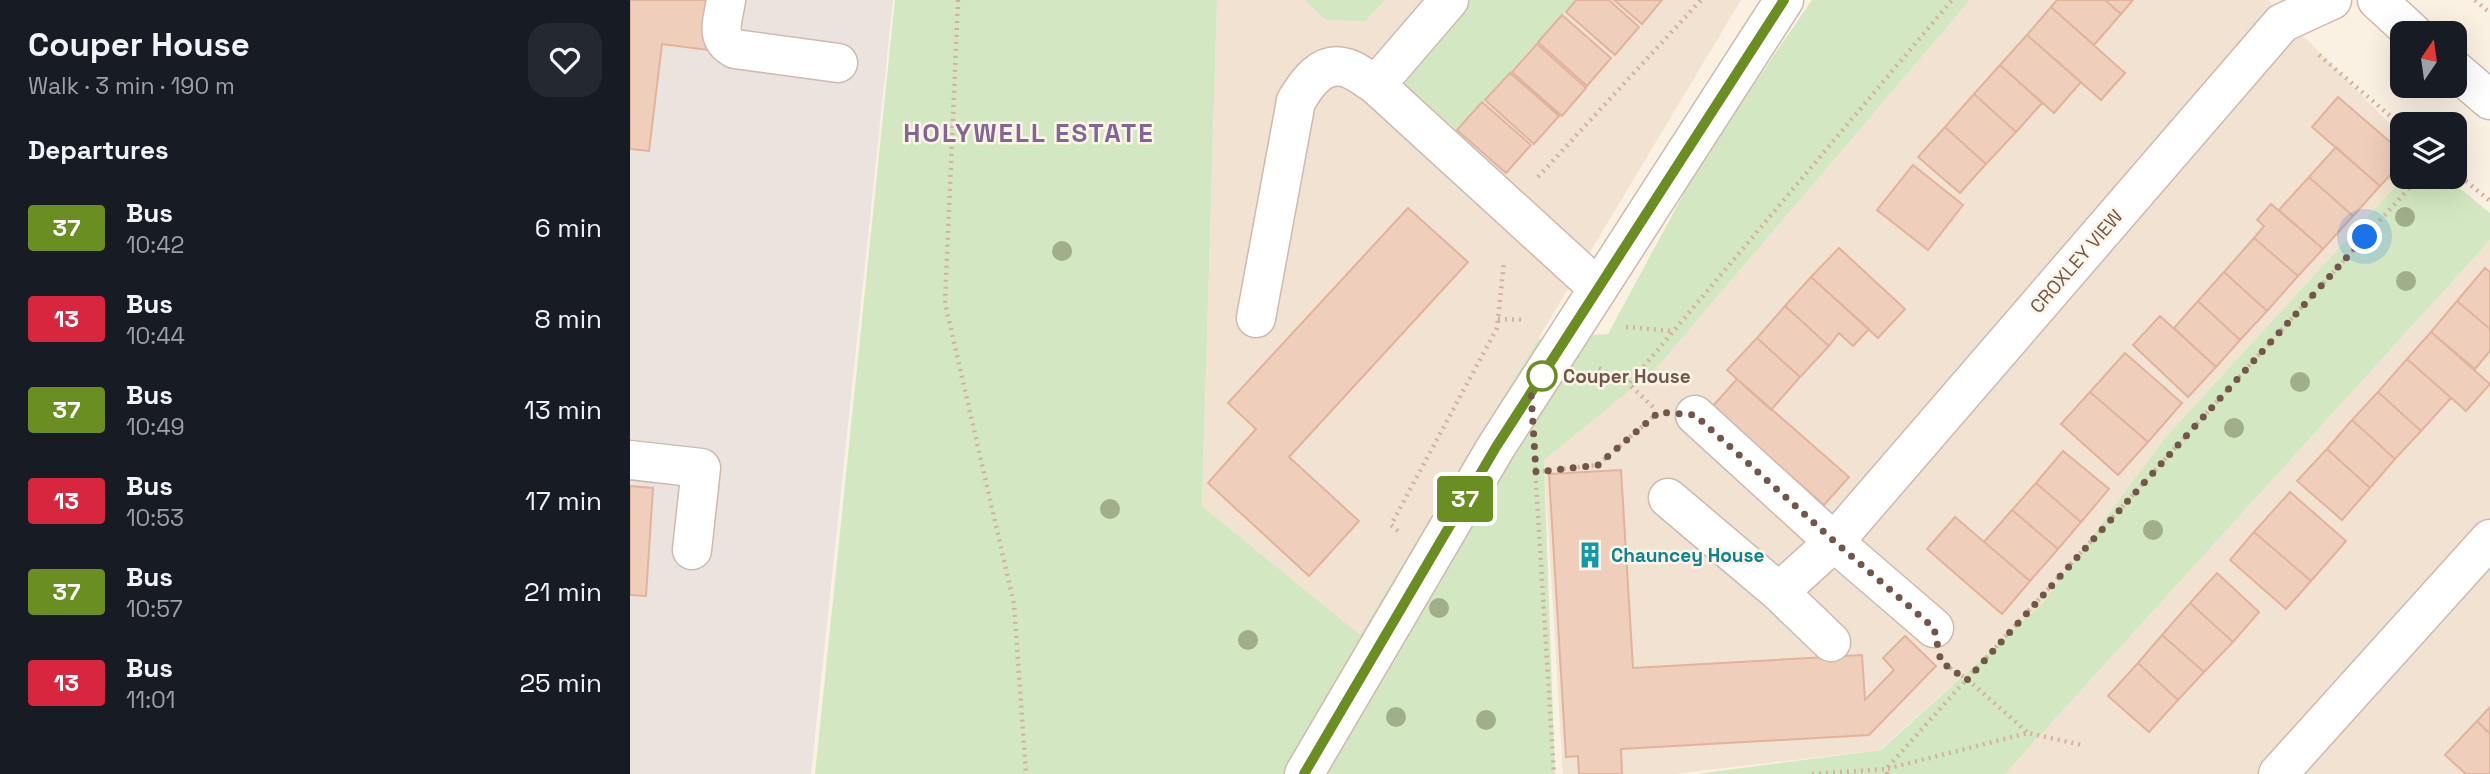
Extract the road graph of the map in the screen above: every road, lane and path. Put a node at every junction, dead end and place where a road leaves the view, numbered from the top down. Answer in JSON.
{"nodes":[{"id":1,"x":726,"y":0,"type":"edge"},
{"id":2,"x":958,"y":0,"type":"edge"},
{"id":3,"x":1448,"y":0,"type":"edge"},
{"id":4,"x":1701,"y":0,"type":"edge"},
{"id":5,"x":1784,"y":0,"type":"edge"},
{"id":6,"x":1952,"y":0,"type":"edge"},
{"id":7,"x":2332,"y":0,"type":"edge"},
{"id":8,"x":2377,"y":0,"type":"edge"},
{"id":9,"x":2475,"y":0,"type":"edge"},
{"id":10,"x":2490,"y":13,"type":"edge"},
{"id":11,"x":2400,"y":21,"type":"edge"},
{"id":12,"x":2282,"y":23,"type":"junction"},
{"id":13,"x":838,"y":63,"type":"dead end"},
{"id":14,"x":2468,"y":81,"type":"edge"},
{"id":15,"x":1376,"y":85,"type":"junction"},
{"id":16,"x":2490,"y":100,"type":"edge"},
{"id":17,"x":2390,"y":116,"type":"edge"},
{"id":18,"x":2467,"y":182,"type":"edge"},
{"id":19,"x":2408,"y":189,"type":"edge"},
{"id":20,"x":2490,"y":201,"type":"edge"},
{"id":21,"x":1510,"y":207,"type":"junction"},
{"id":22,"x":1598,"y":288,"type":"junction"},
{"id":23,"x":1256,"y":318,"type":"dead end"},
{"id":24,"x":1695,"y":415,"type":"dead end"},
{"id":25,"x":1535,"y":459,"type":"dead end"},
{"id":26,"x":630,"y":460,"type":"edge"},
{"id":27,"x":1536,"y":472,"type":"junction"},
{"id":28,"x":1668,"y":498,"type":"dead end"},
{"id":29,"x":2490,"y":539,"type":"edge"},
{"id":30,"x":1834,"y":541,"type":"junction"},
{"id":31,"x":692,"y":550,"type":"dead end"},
{"id":32,"x":1432,"y":555,"type":"junction"},
{"id":33,"x":1779,"y":592,"type":"junction"},
{"id":34,"x":1934,"y":628,"type":"joint"},
{"id":35,"x":1831,"y":642,"type":"dead end"},
{"id":36,"x":1967,"y":680,"type":"junction"},
{"id":37,"x":2028,"y":733,"type":"junction"},
{"id":38,"x":2082,"y":745,"type":"dead end"},
{"id":39,"x":1887,"y":771,"type":"edge"},
{"id":40,"x":1026,"y":774,"type":"edge"},
{"id":41,"x":1304,"y":774,"type":"edge"},
{"id":42,"x":1554,"y":774,"type":"edge"},
{"id":43,"x":1812,"y":774,"type":"edge"},
{"id":44,"x":2278,"y":774,"type":"edge"}],
"edges":[{"from":1,"to":13,"type":"street"},
{"from":2,"to":40,"type":"path"},
{"from":3,"to":15,"type":"street"},
{"from":4,"to":21,"type":"path"},
{"from":5,"to":22,"type":"street"},
{"from":6,"to":27,"type":"path"},
{"from":7,"to":12,"type":"street","name":"CROXLEY VIEW"},
{"from":8,"to":11,"type":"street"},
{"from":9,"to":10,"type":"path"},
{"from":12,"to":17,"type":"path"},
{"from":12,"to":30,"type":"street","name":"CROXLEY VIEW"},
{"from":14,"to":16,"type":"street"},
{"from":15,"to":21,"type":"street"},
{"from":15,"to":23,"type":"street"},
{"from":18,"to":20,"type":"path"},
{"from":19,"to":36,"type":"path"},
{"from":21,"to":22,"type":"street"},
{"from":21,"to":32,"type":"path"},
{"from":22,"to":32,"type":"street"},
{"from":24,"to":30,"type":"street"},
{"from":25,"to":27,"type":"path"},
{"from":26,"to":31,"type":"street"},
{"from":27,"to":42,"type":"path"},
{"from":28,"to":33,"type":"street"},
{"from":29,"to":44,"type":"street"},
{"from":30,"to":33,"type":"street","name":"CROXLEY VIEW"},
{"from":30,"to":34,"type":"street"},
{"from":32,"to":41,"type":"street"},
{"from":33,"to":35,"type":"street"},
{"from":34,"to":36,"type":"path"},
{"from":36,"to":37,"type":"path"},
{"from":36,"to":39,"type":"path"},
{"from":37,"to":38,"type":"path"},
{"from":37,"to":39,"type":"path"},
{"from":39,"to":43,"type":"path"}]}
